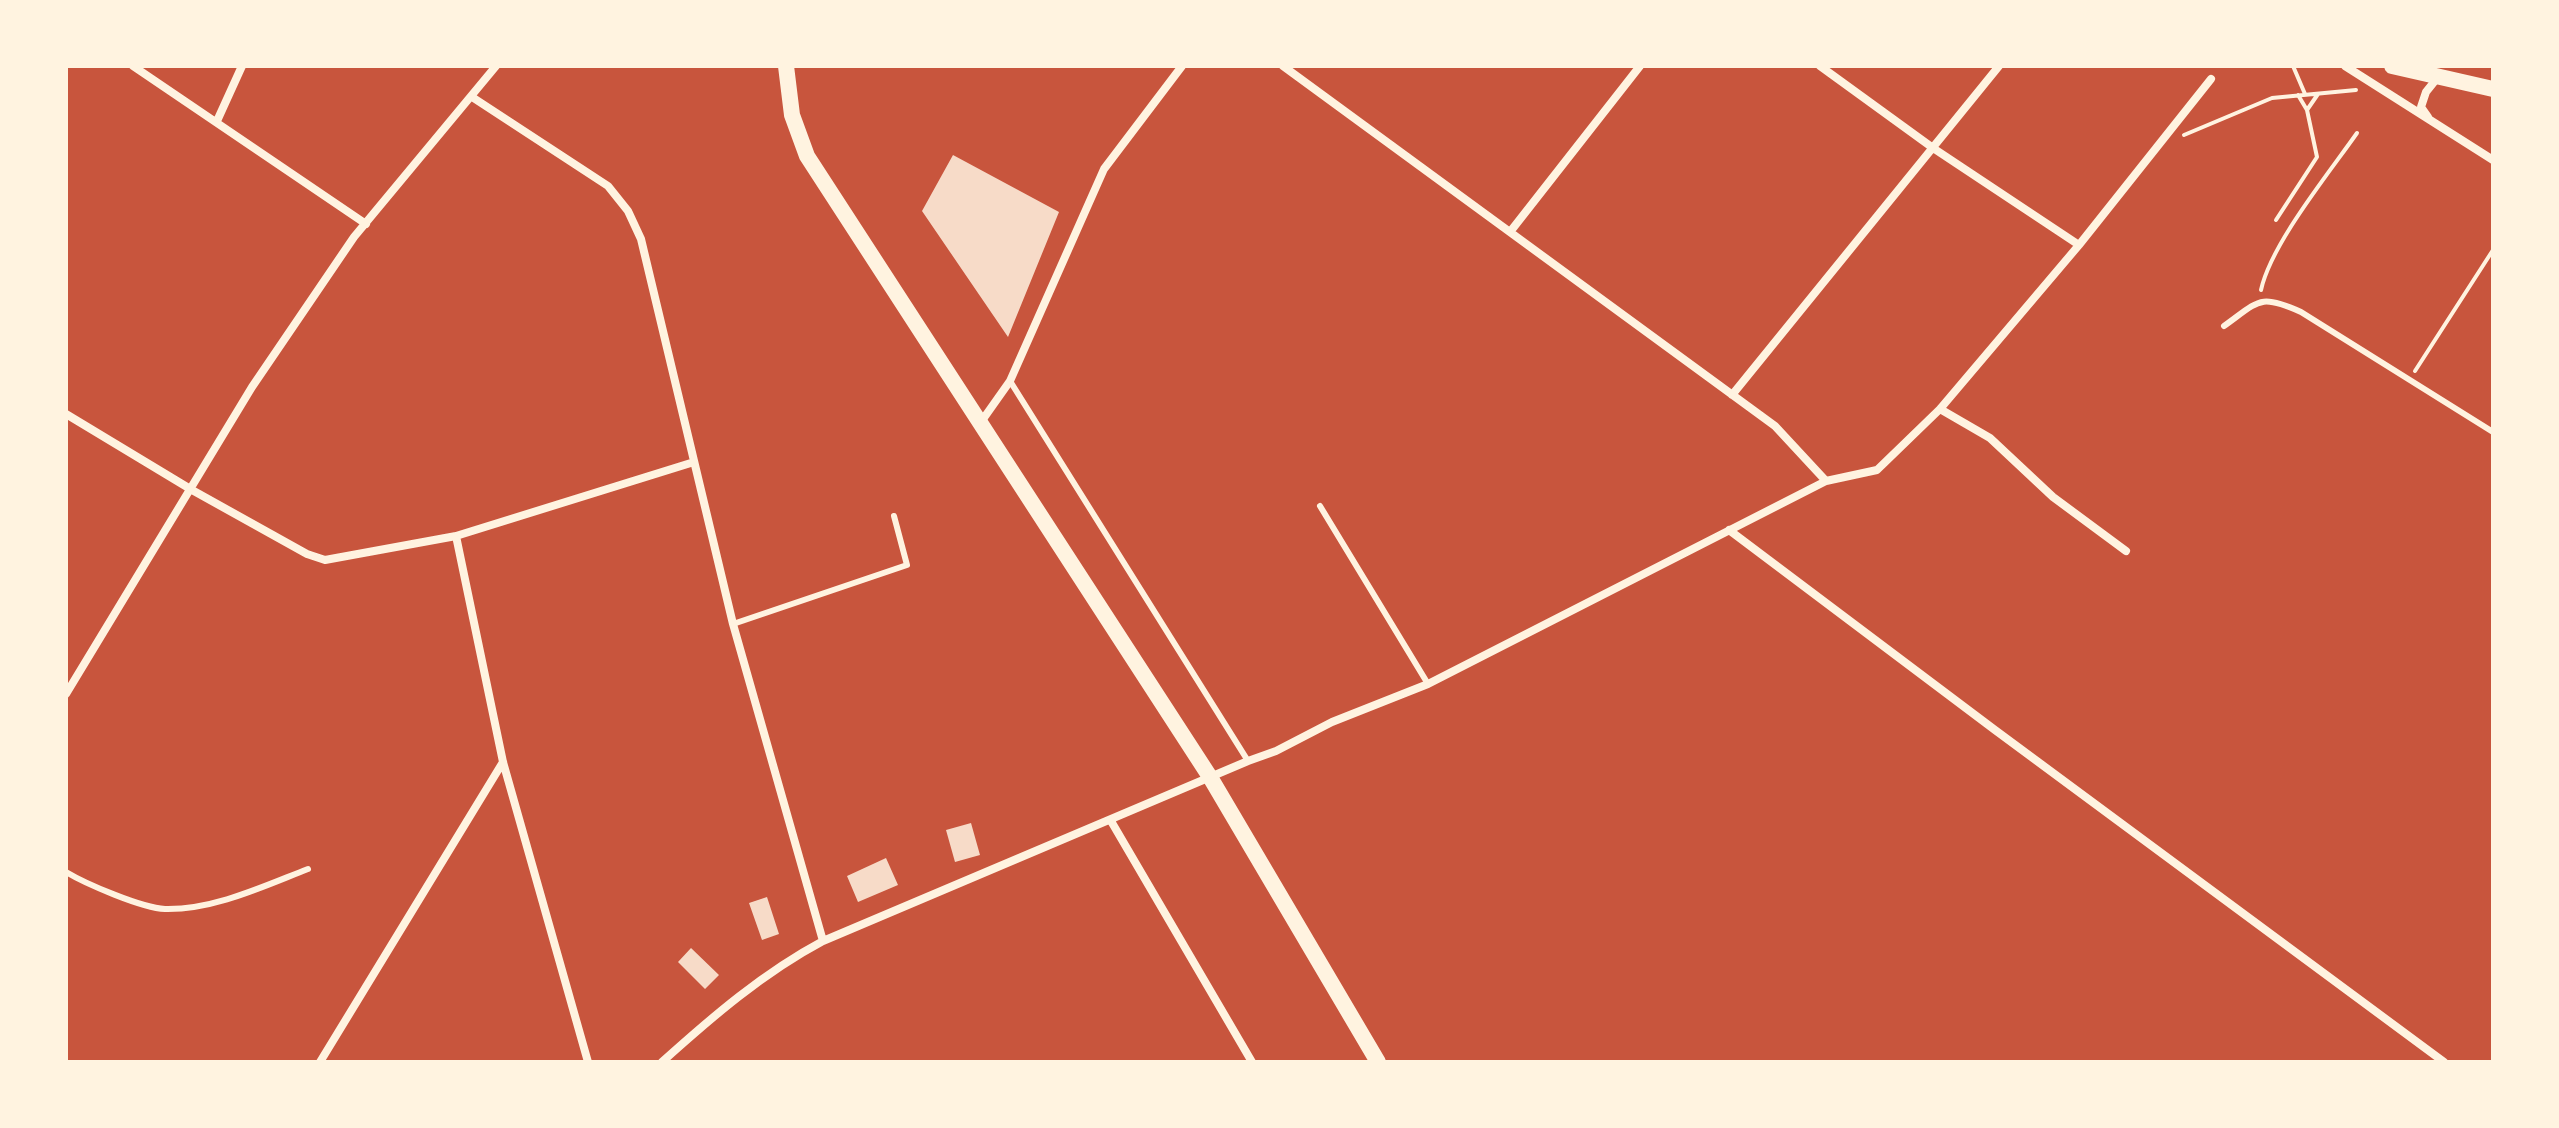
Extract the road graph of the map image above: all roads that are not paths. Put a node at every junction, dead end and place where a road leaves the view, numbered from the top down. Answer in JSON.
{"nodes":[{"id":1,"x":133,"y":66,"type":"edge"},
{"id":2,"x":242,"y":66,"type":"edge"},
{"id":3,"x":496,"y":66,"type":"edge"},
{"id":4,"x":786,"y":66,"type":"edge"},
{"id":5,"x":1182,"y":66,"type":"edge"},
{"id":6,"x":1283,"y":66,"type":"edge"},
{"id":7,"x":1640,"y":66,"type":"edge"},
{"id":8,"x":1820,"y":66,"type":"edge"},
{"id":9,"x":1999,"y":66,"type":"edge"},
{"id":10,"x":2345,"y":66,"type":"edge"},
{"id":11,"x":2392,"y":66,"type":"edge"},
{"id":12,"x":2438,"y":76,"type":"junction"},
{"id":13,"x":2211,"y":79,"type":"dead end"},
{"id":14,"x":2493,"y":89,"type":"edge"},
{"id":15,"x":472,"y":97,"type":"junction"},
{"id":16,"x":217,"y":121,"type":"junction"},
{"id":17,"x":2431,"y":121,"type":"junction"},
{"id":18,"x":1933,"y":148,"type":"junction"},
{"id":19,"x":2493,"y":160,"type":"edge"},
{"id":20,"x":366,"y":224,"type":"junction"},
{"id":21,"x":1510,"y":232,"type":"junction"},
{"id":22,"x":2079,"y":245,"type":"junction"},
{"id":23,"x":2224,"y":326,"type":"dead end"},
{"id":24,"x":1010,"y":381,"type":"junction"},
{"id":25,"x":1732,"y":395,"type":"junction"},
{"id":26,"x":1940,"y":409,"type":"junction"},
{"id":27,"x":66,"y":414,"type":"edge"},
{"id":28,"x":980,"y":424,"type":"junction"},
{"id":29,"x":2493,"y":432,"type":"edge"},
{"id":30,"x":694,"y":462,"type":"junction"},
{"id":31,"x":1826,"y":481,"type":"junction"},
{"id":32,"x":192,"y":490,"type":"junction"},
{"id":33,"x":1320,"y":506,"type":"dead end"},
{"id":34,"x":894,"y":516,"type":"dead end"},
{"id":35,"x":1729,"y":530,"type":"junction"},
{"id":36,"x":456,"y":536,"type":"junction"},
{"id":37,"x":2126,"y":551,"type":"dead end"},
{"id":38,"x":733,"y":624,"type":"junction"},
{"id":39,"x":1428,"y":684,"type":"junction"},
{"id":40,"x":66,"y":694,"type":"edge"},
{"id":41,"x":1248,"y":761,"type":"junction"},
{"id":42,"x":503,"y":762,"type":"junction"},
{"id":43,"x":1210,"y":777,"type":"junction"},
{"id":44,"x":1111,"y":821,"type":"junction"},
{"id":45,"x":308,"y":869,"type":"dead end"},
{"id":46,"x":66,"y":872,"type":"edge"},
{"id":47,"x":823,"y":941,"type":"junction"},
{"id":48,"x":320,"y":1062,"type":"edge"},
{"id":49,"x":588,"y":1062,"type":"edge"},
{"id":50,"x":662,"y":1062,"type":"edge"},
{"id":51,"x":1252,"y":1062,"type":"edge"},
{"id":52,"x":1378,"y":1062,"type":"edge"},
{"id":53,"x":2444,"y":1062,"type":"edge"}],
"edges":[{"from":1,"to":16,"type":"street"},
{"from":2,"to":16,"type":"street"},
{"from":3,"to":15,"type":"street"},
{"from":4,"to":28,"type":"main road"},
{"from":5,"to":24,"type":"street"},
{"from":6,"to":21,"type":"street"},
{"from":7,"to":21,"type":"street"},
{"from":8,"to":18,"type":"street"},
{"from":9,"to":18,"type":"street"},
{"from":10,"to":17,"type":"street"},
{"from":11,"to":12,"type":"main road"},
{"from":12,"to":14,"type":"main road"},
{"from":12,"to":17,"type":"street"},
{"from":13,"to":22,"type":"street"},
{"from":15,"to":20,"type":"street"},
{"from":15,"to":30,"type":"street"},
{"from":16,"to":20,"type":"street"},
{"from":17,"to":19,"type":"street"},
{"from":18,"to":22,"type":"street"},
{"from":18,"to":25,"type":"street"},
{"from":20,"to":32,"type":"street"},
{"from":21,"to":25,"type":"street"},
{"from":22,"to":26,"type":"street"},
{"from":23,"to":29,"type":"lane"},
{"from":24,"to":28,"type":"street"},
{"from":24,"to":41,"type":"lane"},
{"from":25,"to":31,"type":"street"},
{"from":26,"to":31,"type":"street"},
{"from":26,"to":37,"type":"street"},
{"from":27,"to":32,"type":"street"},
{"from":28,"to":43,"type":"main road"},
{"from":30,"to":36,"type":"street"},
{"from":30,"to":38,"type":"street"},
{"from":31,"to":35,"type":"street"},
{"from":32,"to":36,"type":"street"},
{"from":32,"to":40,"type":"street"},
{"from":33,"to":39,"type":"lane"},
{"from":34,"to":38,"type":"lane"},
{"from":35,"to":39,"type":"street"},
{"from":35,"to":53,"type":"street"},
{"from":36,"to":42,"type":"street"},
{"from":38,"to":47,"type":"street"},
{"from":39,"to":41,"type":"street"},
{"from":41,"to":43,"type":"street"},
{"from":42,"to":48,"type":"street"},
{"from":42,"to":49,"type":"street"},
{"from":43,"to":44,"type":"street"},
{"from":43,"to":52,"type":"main road"},
{"from":44,"to":47,"type":"street"},
{"from":44,"to":51,"type":"street"},
{"from":45,"to":46,"type":"lane"},
{"from":47,"to":50,"type":"street"}]}
